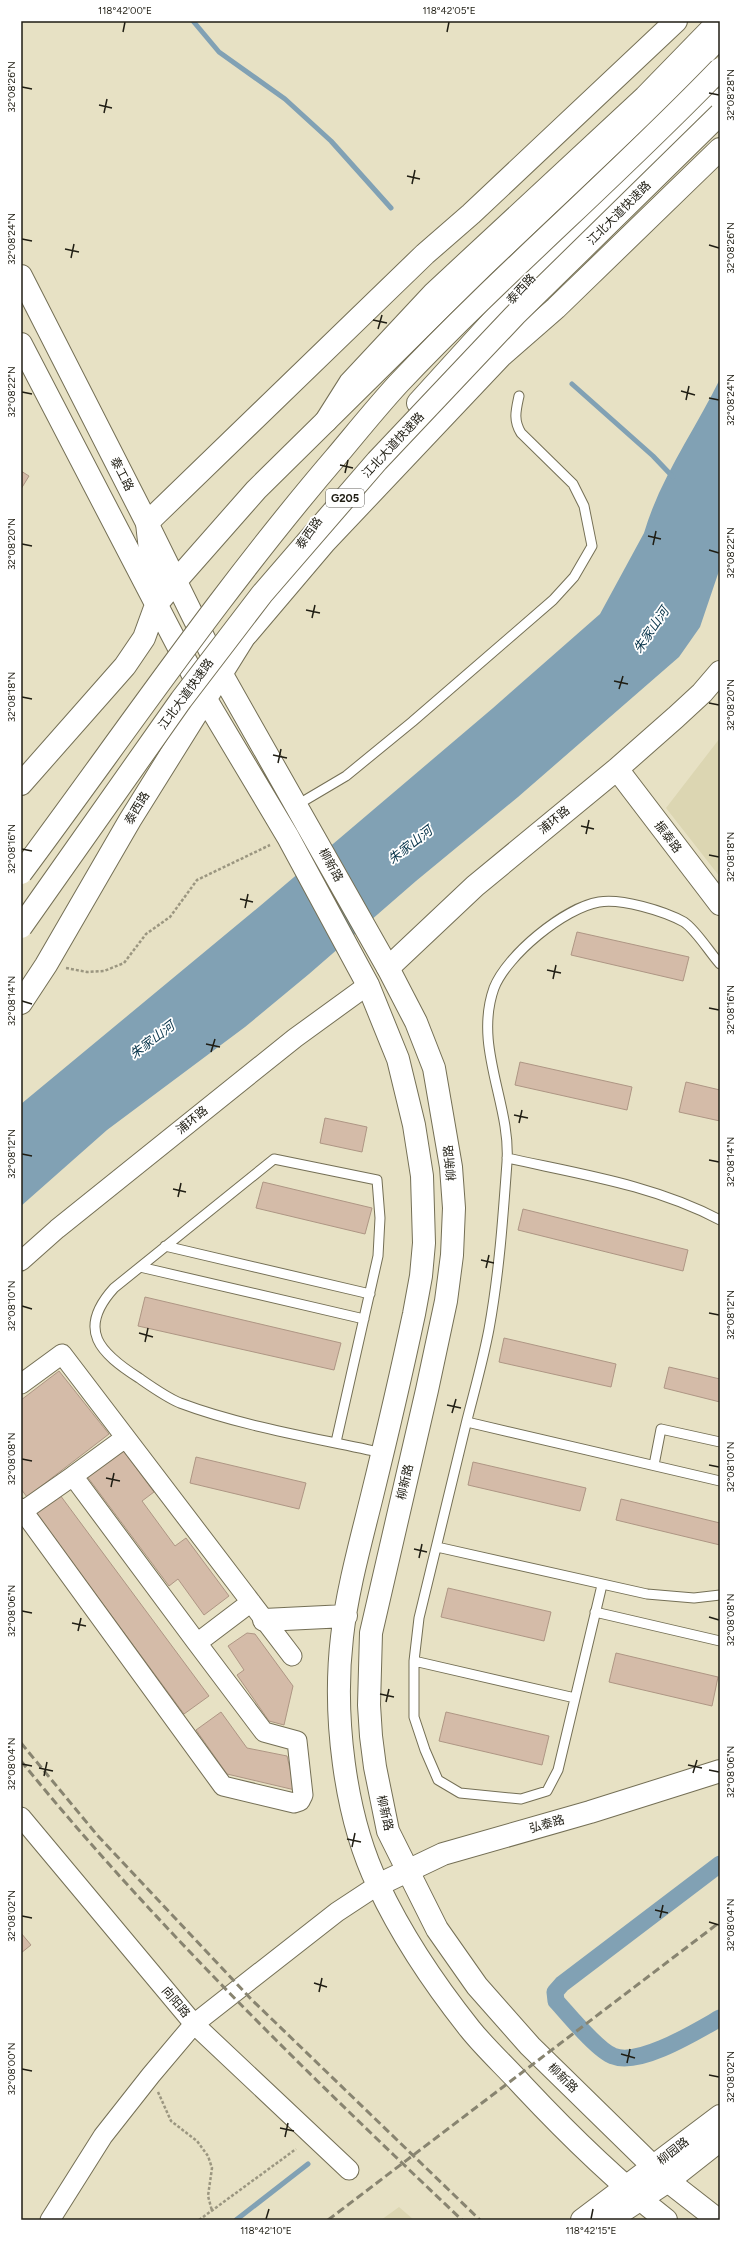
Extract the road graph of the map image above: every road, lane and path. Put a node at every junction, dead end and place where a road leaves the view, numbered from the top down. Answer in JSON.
{"nodes":[{"id":1,"x":676,"y":21,"type":"edge"},
{"id":2,"x":719,"y":21,"type":"edge"},
{"id":3,"x":720,"y":38,"type":"edge"},
{"id":4,"x":720,"y":69,"type":"edge"},
{"id":5,"x":720,"y":99,"type":"edge"},
{"id":6,"x":720,"y":114,"type":"edge"},
{"id":7,"x":720,"y":149,"type":"edge"},
{"id":8,"x":21,"y":276,"type":"edge"},
{"id":9,"x":21,"y":344,"type":"edge"},
{"id":10,"x":519,"y":396,"type":"dead end"},
{"id":11,"x":326,"y":421,"type":"junction"},
{"id":12,"x":148,"y":523,"type":"junction"},
{"id":13,"x":175,"y":582,"type":"junction"},
{"id":14,"x":156,"y":604,"type":"junction"},
{"id":15,"x":247,"y":634,"type":"junction"},
{"id":16,"x":720,"y":672,"type":"edge"},
{"id":17,"x":221,"y":673,"type":"junction"},
{"id":18,"x":205,"y":698,"type":"junction"},
{"id":19,"x":617,"y":769,"type":"junction"},
{"id":20,"x":21,"y":784,"type":"edge"},
{"id":21,"x":297,"y":805,"type":"junction"},
{"id":22,"x":288,"y":837,"type":"junction"},
{"id":23,"x":21,"y":873,"type":"edge"},
{"id":24,"x":720,"y":904,"type":"edge"},
{"id":25,"x":21,"y":927,"type":"edge"},
{"id":26,"x":720,"y":964,"type":"edge"},
{"id":27,"x":46,"y":965,"type":"junction"},
{"id":28,"x":388,"y":968,"type":"junction"},
{"id":29,"x":368,"y":985,"type":"junction"},
{"id":30,"x":21,"y":1003,"type":"edge"},
{"id":31,"x":507,"y":1158,"type":"junction"},
{"id":32,"x":720,"y":1220,"type":"edge"},
{"id":33,"x":165,"y":1246,"type":"junction"},
{"id":34,"x":21,"y":1261,"type":"edge"},
{"id":35,"x":140,"y":1267,"type":"junction"},
{"id":36,"x":370,"y":1294,"type":"junction"},
{"id":37,"x":364,"y":1319,"type":"junction"},
{"id":38,"x":21,"y":1384,"type":"edge"},
{"id":39,"x":467,"y":1422,"type":"junction"},
{"id":40,"x":125,"y":1438,"type":"junction"},
{"id":41,"x":336,"y":1442,"type":"junction"},
{"id":42,"x":720,"y":1442,"type":"edge"},
{"id":43,"x":383,"y":1453,"type":"junction"},
{"id":44,"x":654,"y":1465,"type":"junction"},
{"id":45,"x":73,"y":1476,"type":"junction"},
{"id":46,"x":720,"y":1481,"type":"edge"},
{"id":47,"x":22,"y":1509,"type":"edge"},
{"id":48,"x":437,"y":1547,"type":"junction"},
{"id":49,"x":602,"y":1585,"type":"junction"},
{"id":50,"x":720,"y":1595,"type":"edge"},
{"id":51,"x":251,"y":1602,"type":"junction"},
{"id":52,"x":595,"y":1612,"type":"junction"},
{"id":53,"x":346,"y":1616,"type":"junction"},
{"id":54,"x":264,"y":1620,"type":"junction"},
{"id":55,"x":720,"y":1641,"type":"edge"},
{"id":56,"x":197,"y":1643,"type":"junction"},
{"id":57,"x":292,"y":1656,"type":"dead end"},
{"id":58,"x":414,"y":1660,"type":"junction"},
{"id":59,"x":575,"y":1698,"type":"junction"},
{"id":60,"x":720,"y":1771,"type":"edge"},
{"id":61,"x":21,"y":1817,"type":"edge"},
{"id":62,"x":406,"y":1870,"type":"junction"},
{"id":63,"x":378,"y":1885,"type":"junction"},
{"id":64,"x":194,"y":2024,"type":"junction"},
{"id":65,"x":151,"y":2075,"type":"junction"},
{"id":66,"x":720,"y":2116,"type":"edge"},
{"id":67,"x":720,"y":2140,"type":"edge"},
{"id":68,"x":296,"y":2149,"type":"dead end"},
{"id":69,"x":349,"y":2170,"type":"dead end"},
{"id":70,"x":661,"y":2174,"type":"junction"},
{"id":71,"x":633,"y":2193,"type":"junction"},
{"id":72,"x":212,"y":2211,"type":"junction"},
{"id":73,"x":50,"y":2220,"type":"edge"},
{"id":74,"x":199,"y":2220,"type":"edge"},
{"id":75,"x":582,"y":2220,"type":"edge"},
{"id":76,"x":608,"y":2220,"type":"edge"},
{"id":77,"x":666,"y":2220,"type":"edge"},
{"id":78,"x":718,"y":2220,"type":"edge"}],
"edges":[{"from":1,"to":12,"type":"main road"},
{"from":2,"to":11,"type":"main road"},
{"from":3,"to":11,"type":"main road"},
{"from":4,"to":23,"type":"main road","number":"G205","bridge":true},
{"from":5,"to":15,"type":"main road","name":"泰西路"},
{"from":6,"to":25,"type":"main road","name":"江北大道快速路","number":"G205","bridge":true},
{"from":7,"to":15,"type":"main road"},
{"from":8,"to":12,"type":"main road","name":"泰工路"},
{"from":9,"to":14,"type":"main road"},
{"from":10,"to":21,"type":"lane"},
{"from":11,"to":13,"type":"main road"},
{"from":12,"to":13,"type":"main road","name":"泰工路"},
{"from":12,"to":14,"type":"main road"},
{"from":13,"to":14,"type":"main road"},
{"from":13,"to":17,"type":"main road","name":"泰工路"},
{"from":14,"to":18,"type":"main road"},
{"from":14,"to":20,"type":"main road"},
{"from":15,"to":17,"type":"main road","name":"泰西路"},
{"from":16,"to":19,"type":"main road","name":"浦环路"},
{"from":17,"to":18,"type":"main road","name":"泰西路"},
{"from":17,"to":21,"type":"main road","name":"柳新路"},
{"from":18,"to":22,"type":"main road"},
{"from":18,"to":27,"type":"main road","name":"泰西路"},
{"from":19,"to":24,"type":"main road","name":"振泰路"},
{"from":19,"to":28,"type":"main road","name":"浦环路"},
{"from":21,"to":28,"type":"main road","name":"柳新路"},
{"from":22,"to":27,"type":"path"},
{"from":22,"to":29,"type":"main road"},
{"from":26,"to":31,"type":"lane"},
{"from":27,"to":30,"type":"main road","name":"泰西路"},
{"from":28,"to":62,"type":"main road","name":"柳新路"},
{"from":29,"to":34,"type":"street","name":"浦环路"},
{"from":29,"to":43,"type":"main road"},
{"from":31,"to":32,"type":"lane"},
{"from":31,"to":39,"type":"lane"},
{"from":33,"to":35,"type":"lane"},
{"from":33,"to":36,"type":"lane"},
{"from":33,"to":36,"type":"lane"},
{"from":35,"to":37,"type":"lane"},
{"from":35,"to":41,"type":"lane"},
{"from":36,"to":37,"type":"lane"},
{"from":37,"to":41,"type":"lane"},
{"from":38,"to":40,"type":"street"},
{"from":39,"to":44,"type":"lane"},
{"from":39,"to":48,"type":"lane"},
{"from":40,"to":45,"type":"street"},
{"from":40,"to":51,"type":"street"},
{"from":41,"to":43,"type":"lane"},
{"from":42,"to":44,"type":"lane"},
{"from":43,"to":53,"type":"main road"},
{"from":44,"to":46,"type":"lane"},
{"from":45,"to":47,"type":"street"},
{"from":45,"to":56,"type":"street"},
{"from":47,"to":56,"type":"street"},
{"from":48,"to":49,"type":"lane"},
{"from":48,"to":58,"type":"lane"},
{"from":49,"to":50,"type":"lane"},
{"from":49,"to":52,"type":"lane"},
{"from":51,"to":54,"type":"street"},
{"from":51,"to":56,"type":"street"},
{"from":52,"to":55,"type":"lane"},
{"from":52,"to":59,"type":"lane"},
{"from":53,"to":54,"type":"main road"},
{"from":53,"to":63,"type":"main road"},
{"from":54,"to":57,"type":"street"},
{"from":58,"to":59,"type":"lane"},
{"from":58,"to":59,"type":"lane"},
{"from":60,"to":62,"type":"main road","name":"弘泰路"},
{"from":61,"to":64,"type":"street","name":"向阳路"},
{"from":62,"to":63,"type":"main road","name":"弘泰路"},
{"from":62,"to":70,"type":"main road","name":"柳新路"},
{"from":63,"to":64,"type":"street"},
{"from":63,"to":71,"type":"main road"},
{"from":64,"to":65,"type":"street"},
{"from":64,"to":69,"type":"street","name":"向阳路"},
{"from":65,"to":72,"type":"path"},
{"from":65,"to":73,"type":"street"},
{"from":66,"to":70,"type":"main road","name":"柳园路"},
{"from":67,"to":70,"type":"main road","name":"柳园路"},
{"from":68,"to":72,"type":"path"},
{"from":70,"to":71,"type":"main road"},
{"from":70,"to":78,"type":"main road","name":"柳新路"},
{"from":71,"to":75,"type":"main road"},
{"from":71,"to":76,"type":"main road"},
{"from":71,"to":77,"type":"main road"},
{"from":72,"to":74,"type":"path"}]}
